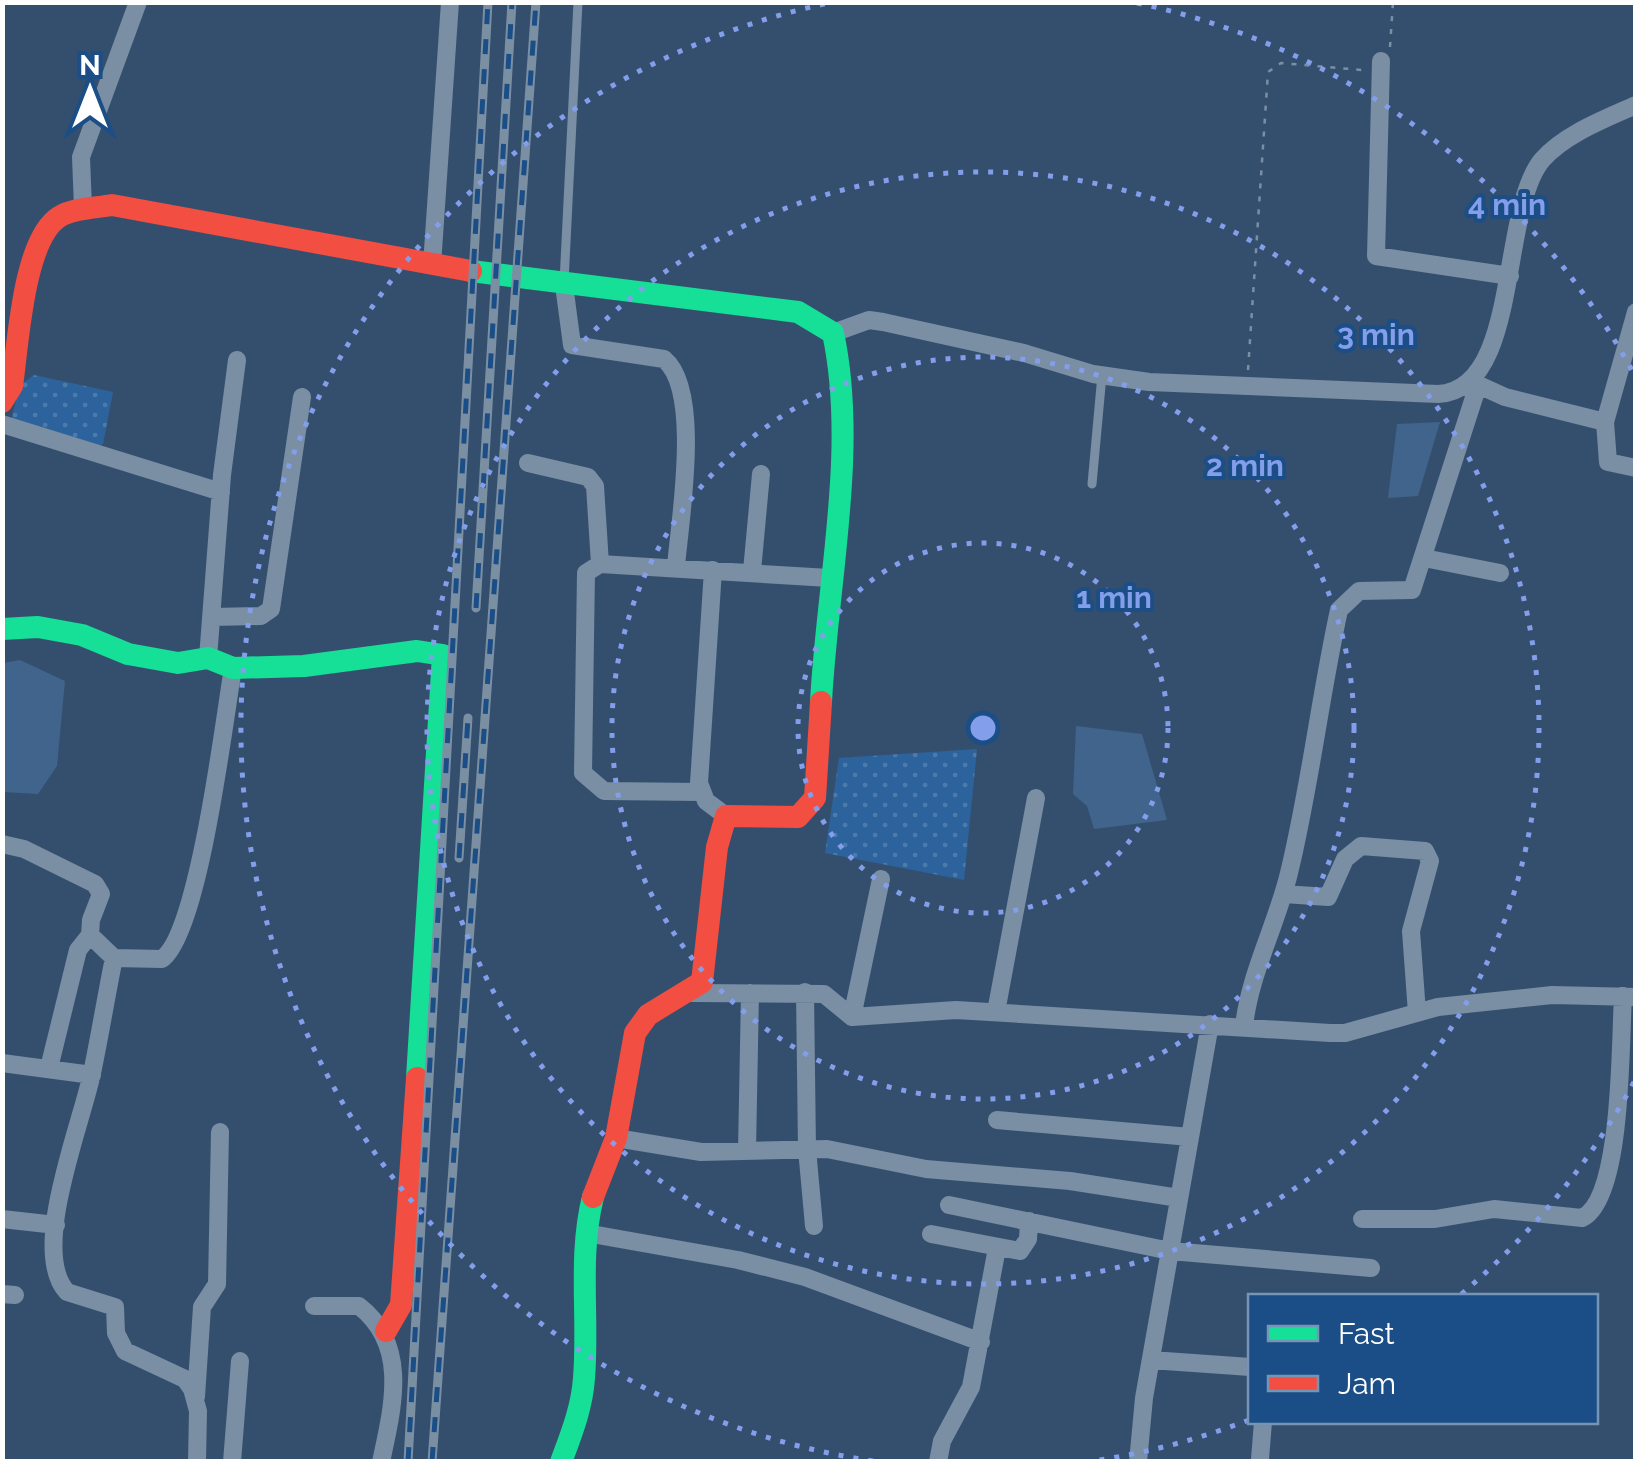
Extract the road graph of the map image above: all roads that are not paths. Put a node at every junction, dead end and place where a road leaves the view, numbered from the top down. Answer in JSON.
{"nodes":[{"id":1,"x":138,"y":2,"type":"edge"},
{"id":2,"x":450,"y":2,"type":"edge"},
{"id":3,"x":578,"y":2,"type":"edge"},
{"id":4,"x":1381,"y":62,"type":"road end"},
{"id":5,"x":1636,"y":105,"type":"edge"},
{"id":6,"x":83,"y":208,"type":"junction"},
{"id":7,"x":432,"y":265,"type":"junction"},
{"id":8,"x":1510,"y":276,"type":"junction"},
{"id":9,"x":564,"y":285,"type":"junction"},
{"id":10,"x":1636,"y":312,"type":"edge"},
{"id":11,"x":833,"y":332,"type":"junction"},
{"id":12,"x":1632,"y":342,"type":"edge"},
{"id":13,"x":237,"y":360,"type":"dead end"},
{"id":14,"x":1102,"y":375,"type":"junction"},
{"id":15,"x":1475,"y":384,"type":"junction"},
{"id":16,"x":302,"y":397,"type":"dead end"},
{"id":17,"x":2,"y":402,"type":"edge"},
{"id":18,"x":1604,"y":422,"type":"junction"},
{"id":19,"x":2,"y":424,"type":"edge"},
{"id":20,"x":528,"y":463,"type":"dead end"},
{"id":21,"x":1636,"y":468,"type":"edge"},
{"id":22,"x":760,"y":474,"type":"dead end"},
{"id":23,"x":1092,"y":484,"type":"dead end"},
{"id":24,"x":222,"y":492,"type":"junction"},
{"id":25,"x":1424,"y":558,"type":"junction"},
{"id":26,"x":600,"y":564,"type":"junction"},
{"id":27,"x":676,"y":566,"type":"junction"},
{"id":28,"x":713,"y":570,"type":"junction"},
{"id":29,"x":752,"y":571,"type":"junction"},
{"id":30,"x":1500,"y":574,"type":"dead end"},
{"id":31,"x":829,"y":578,"type":"junction"},
{"id":32,"x":214,"y":617,"type":"junction"},
{"id":33,"x":2,"y":629,"type":"edge"},
{"id":34,"x":208,"y":658,"type":"junction"},
{"id":35,"x":233,"y":668,"type":"junction"},
{"id":36,"x":701,"y":792,"type":"junction"},
{"id":37,"x":1036,"y":798,"type":"dead end"},
{"id":38,"x":726,"y":816,"type":"junction"},
{"id":39,"x":2,"y":844,"type":"edge"},
{"id":40,"x":881,"y":879,"type":"dead end"},
{"id":41,"x":1284,"y":894,"type":"junction"},
{"id":42,"x":90,"y":935,"type":"junction"},
{"id":43,"x":114,"y":958,"type":"junction"},
{"id":44,"x":806,"y":992,"type":"junction"},
{"id":45,"x":692,"y":993,"type":"junction"},
{"id":46,"x":750,"y":993,"type":"junction"},
{"id":47,"x":1629,"y":996,"type":"edge"},
{"id":48,"x":996,"y":1012,"type":"junction"},
{"id":49,"x":1416,"y":1013,"type":"junction"},
{"id":50,"x":852,"y":1017,"type":"junction"},
{"id":51,"x":1210,"y":1024,"type":"junction"},
{"id":52,"x":1244,"y":1026,"type":"junction"},
{"id":53,"x":2,"y":1063,"type":"edge"},
{"id":54,"x":50,"y":1068,"type":"junction"},
{"id":55,"x":92,"y":1075,"type":"junction"},
{"id":56,"x":997,"y":1120,"type":"dead end"},
{"id":57,"x":220,"y":1132,"type":"dead end"},
{"id":58,"x":1190,"y":1137,"type":"junction"},
{"id":59,"x":616,"y":1138,"type":"junction"},
{"id":60,"x":807,"y":1150,"type":"junction"},
{"id":61,"x":747,"y":1151,"type":"junction"},
{"id":62,"x":1179,"y":1198,"type":"junction"},
{"id":63,"x":949,"y":1205,"type":"dead end"},
{"id":64,"x":2,"y":1219,"type":"edge"},
{"id":65,"x":1362,"y":1219,"type":"dead end"},
{"id":66,"x":1029,"y":1220,"type":"junction"},
{"id":67,"x":56,"y":1224,"type":"junction"},
{"id":68,"x":814,"y":1226,"type":"dead end"},
{"id":69,"x":586,"y":1233,"type":"junction"},
{"id":70,"x":932,"y":1234,"type":"dead end"},
{"id":71,"x":997,"y":1248,"type":"junction"},
{"id":72,"x":1170,"y":1251,"type":"junction"},
{"id":73,"x":1371,"y":1268,"type":"dead end"},
{"id":74,"x":314,"y":1306,"type":"dead end"},
{"id":75,"x":386,"y":1331,"type":"junction"},
{"id":76,"x":980,"y":1342,"type":"junction"},
{"id":77,"x":1151,"y":1360,"type":"junction"},
{"id":78,"x":240,"y":1361,"type":"dead end"},
{"id":79,"x":1248,"y":1367,"type":"edge"},
{"id":80,"x":196,"y":1398,"type":"junction"},
{"id":81,"x":1263,"y":1424,"type":"edge"},
{"id":82,"x":1260,"y":1459,"type":"edge"},
{"id":83,"x":196,"y":1462,"type":"edge"},
{"id":84,"x":232,"y":1462,"type":"edge"},
{"id":85,"x":381,"y":1462,"type":"edge"},
{"id":86,"x":561,"y":1462,"type":"edge"},
{"id":87,"x":938,"y":1462,"type":"edge"},
{"id":88,"x":1138,"y":1462,"type":"edge"}],
"edges":[{"from":1,"to":6,"type":"street"},
{"from":2,"to":7,"type":"street"},
{"from":3,"to":9,"type":"lane"},
{"from":4,"to":8,"type":"street"},
{"from":5,"to":8,"type":"street"},
{"from":6,"to":7,"type":"street"},
{"from":6,"to":17,"type":"street"},
{"from":7,"to":9,"type":"street"},
{"from":8,"to":15,"type":"street"},
{"from":9,"to":11,"type":"street"},
{"from":9,"to":27,"type":"street"},
{"from":10,"to":12,"type":"street"},
{"from":11,"to":14,"type":"street"},
{"from":11,"to":31,"type":"street"},
{"from":12,"to":18,"type":"street"},
{"from":13,"to":24,"type":"street"},
{"from":14,"to":15,"type":"street"},
{"from":14,"to":23,"type":"lane"},
{"from":15,"to":18,"type":"street"},
{"from":15,"to":25,"type":"street"},
{"from":16,"to":32,"type":"street"},
{"from":18,"to":21,"type":"street"},
{"from":19,"to":24,"type":"street"},
{"from":20,"to":26,"type":"street"},
{"from":22,"to":29,"type":"street"},
{"from":24,"to":32,"type":"street"},
{"from":25,"to":30,"type":"street"},
{"from":25,"to":41,"type":"street"},
{"from":26,"to":27,"type":"street"},
{"from":26,"to":36,"type":"street"},
{"from":27,"to":28,"type":"street"},
{"from":28,"to":29,"type":"street"},
{"from":28,"to":36,"type":"street"},
{"from":29,"to":31,"type":"street"},
{"from":31,"to":38,"type":"street"},
{"from":32,"to":34,"type":"street"},
{"from":33,"to":34,"type":"street"},
{"from":34,"to":35,"type":"street"},
{"from":35,"to":43,"type":"street"},
{"from":35,"to":75,"type":"street"},
{"from":36,"to":38,"type":"street"},
{"from":37,"to":48,"type":"street"},
{"from":38,"to":45,"type":"street"},
{"from":39,"to":42,"type":"street"},
{"from":40,"to":50,"type":"street"},
{"from":41,"to":49,"type":"street"},
{"from":41,"to":52,"type":"street"},
{"from":42,"to":43,"type":"street"},
{"from":42,"to":54,"type":"street"},
{"from":43,"to":55,"type":"street"},
{"from":44,"to":46,"type":"street"},
{"from":44,"to":50,"type":"street"},
{"from":44,"to":60,"type":"street"},
{"from":45,"to":46,"type":"street"},
{"from":45,"to":59,"type":"street"},
{"from":46,"to":61,"type":"street"},
{"from":47,"to":49,"type":"street"},
{"from":47,"to":65,"type":"street"},
{"from":48,"to":50,"type":"street"},
{"from":48,"to":51,"type":"street"},
{"from":49,"to":52,"type":"street"},
{"from":51,"to":52,"type":"street"},
{"from":51,"to":58,"type":"street"},
{"from":53,"to":54,"type":"street"},
{"from":54,"to":55,"type":"street"},
{"from":55,"to":67,"type":"street"},
{"from":56,"to":58,"type":"street"},
{"from":57,"to":80,"type":"street"},
{"from":58,"to":62,"type":"street"},
{"from":59,"to":61,"type":"street"},
{"from":59,"to":69,"type":"street"},
{"from":60,"to":61,"type":"street"},
{"from":60,"to":62,"type":"street"},
{"from":60,"to":68,"type":"street"},
{"from":62,"to":72,"type":"street"},
{"from":63,"to":66,"type":"street"},
{"from":64,"to":67,"type":"street"},
{"from":66,"to":71,"type":"street"},
{"from":66,"to":72,"type":"street"},
{"from":67,"to":80,"type":"street"},
{"from":69,"to":76,"type":"street"},
{"from":69,"to":86,"type":"street"},
{"from":70,"to":71,"type":"street"},
{"from":71,"to":76,"type":"street"},
{"from":72,"to":73,"type":"street"},
{"from":72,"to":77,"type":"street"},
{"from":74,"to":75,"type":"street"},
{"from":75,"to":85,"type":"street"},
{"from":76,"to":87,"type":"street"},
{"from":77,"to":79,"type":"street"},
{"from":77,"to":88,"type":"street"},
{"from":78,"to":84,"type":"street"},
{"from":80,"to":83,"type":"street"},
{"from":81,"to":82,"type":"street"}]}
